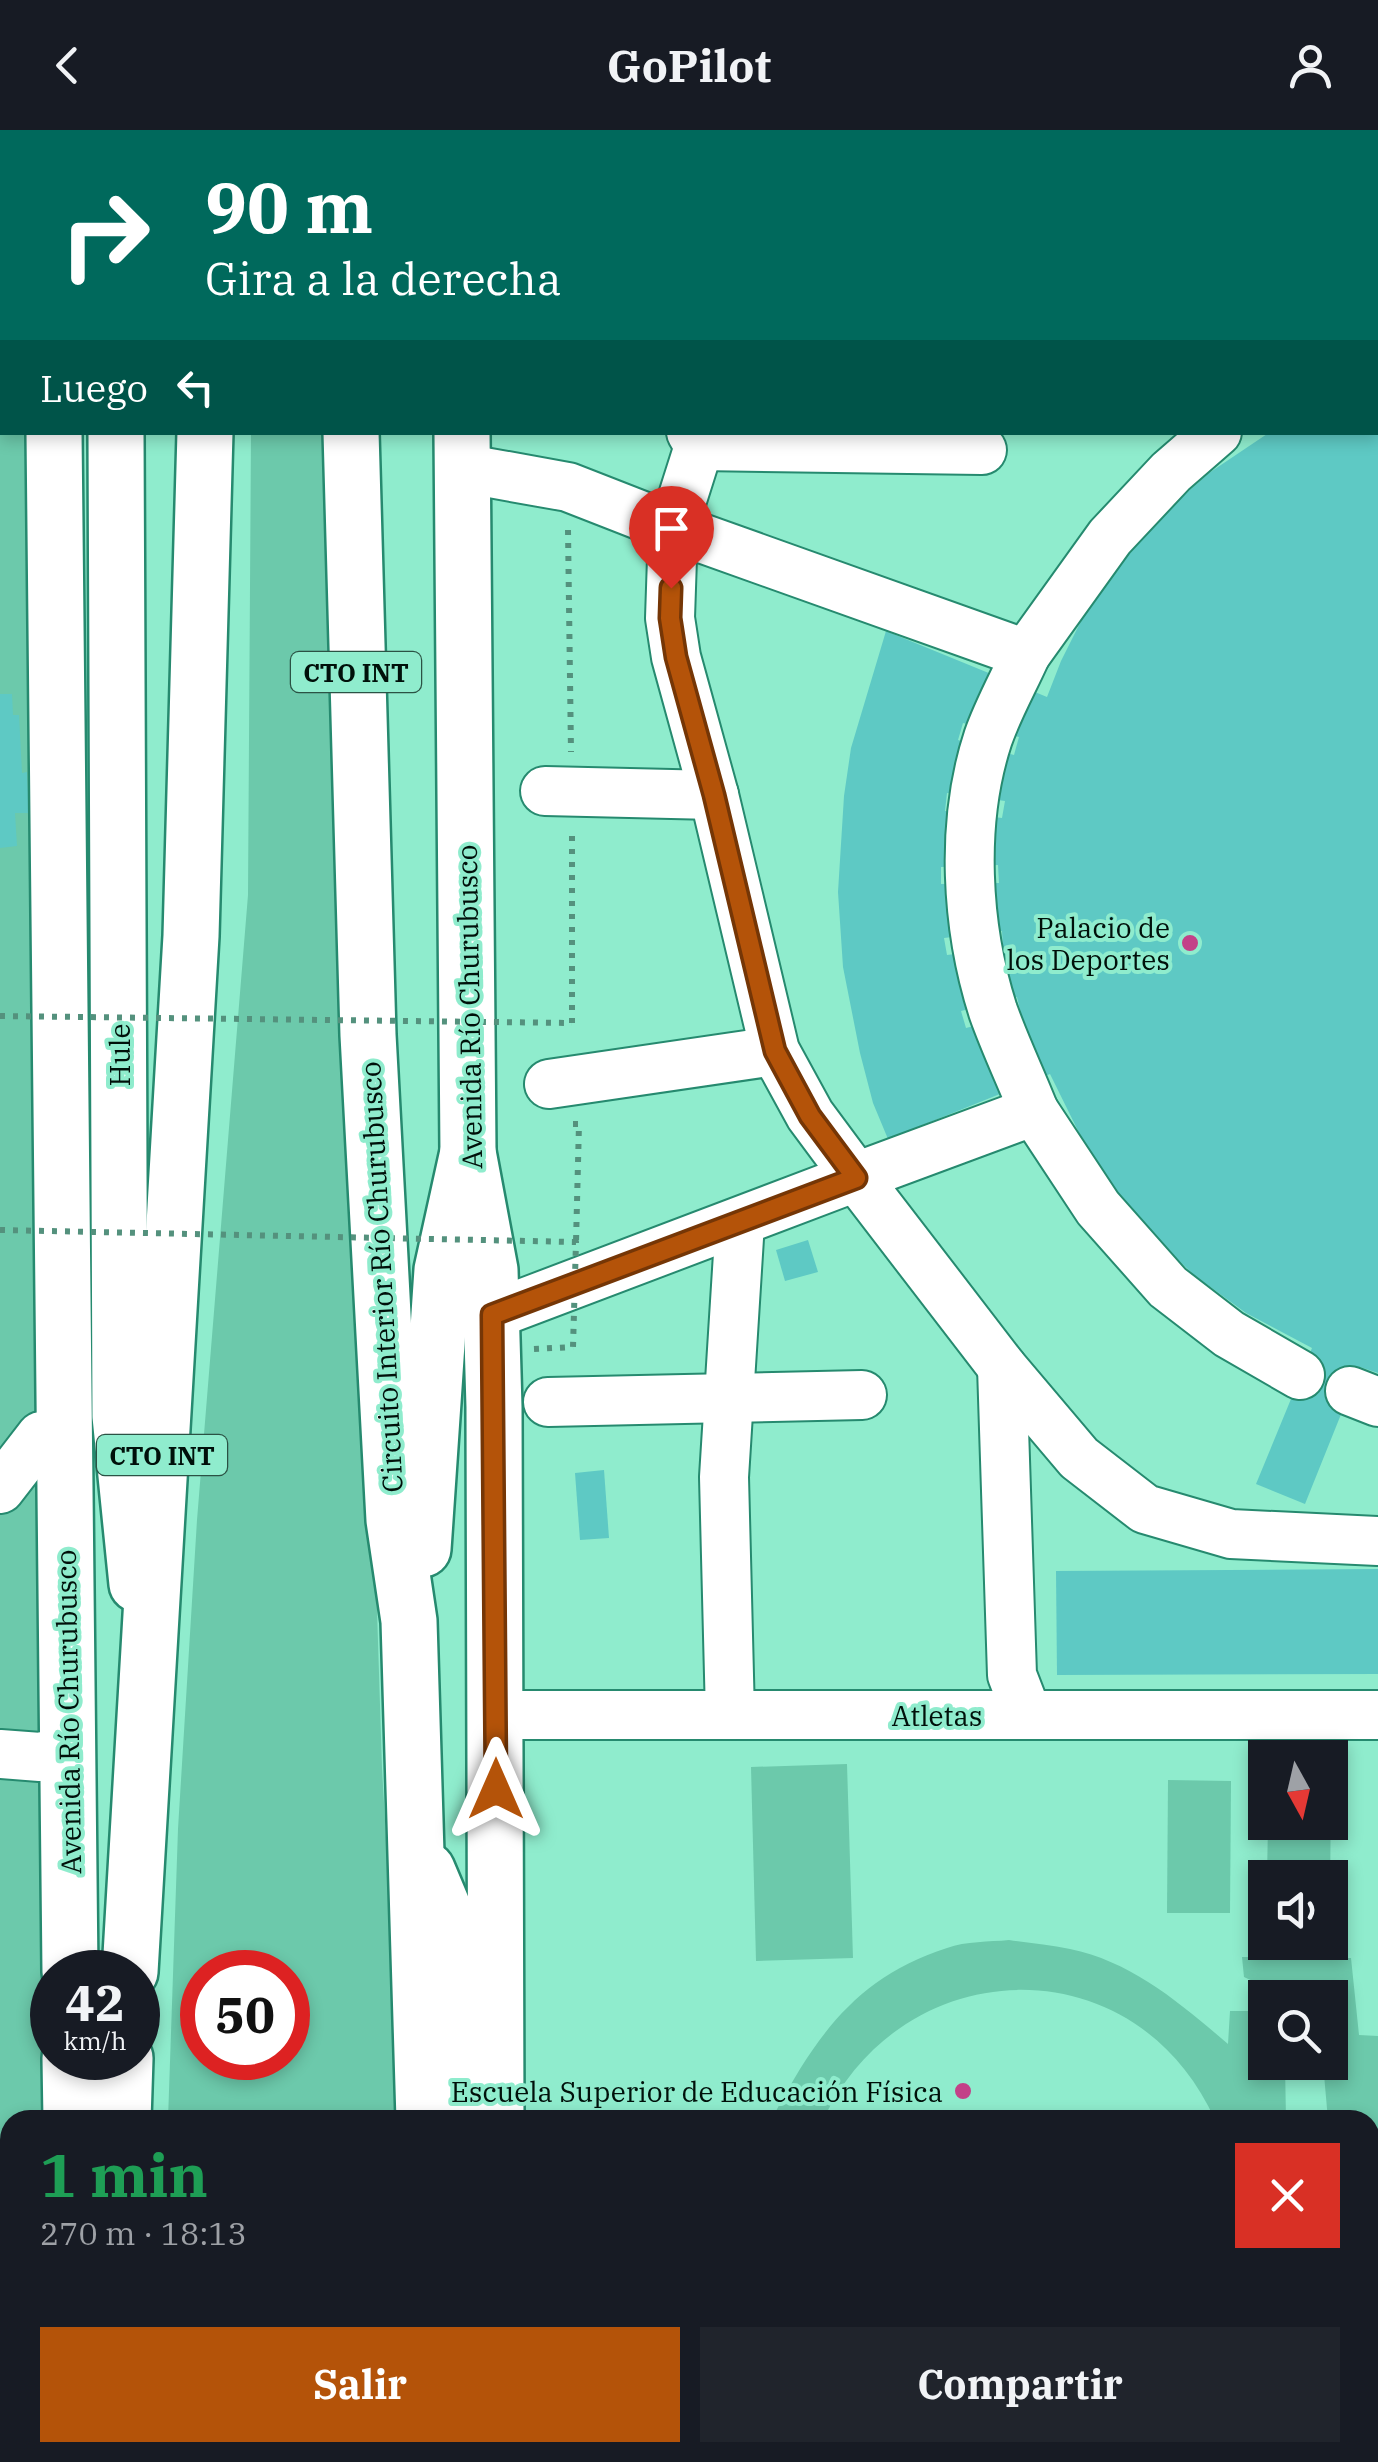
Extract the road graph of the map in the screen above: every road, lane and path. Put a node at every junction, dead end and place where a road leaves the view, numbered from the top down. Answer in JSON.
{"nodes":[{"id":1,"x":54,"y":435,"type":"edge"},
{"id":2,"x":116,"y":435,"type":"edge"},
{"id":3,"x":204,"y":435,"type":"edge"},
{"id":4,"x":351,"y":435,"type":"edge"},
{"id":5,"x":1213,"y":435,"type":"edge"},
{"id":6,"x":695,"y":439,"type":"edge"},
{"id":7,"x":462,"y":450,"type":"edge"},
{"id":8,"x":982,"y":450,"type":"dead end"},
{"id":9,"x":568,"y":487,"type":"junction"},
{"id":10,"x":673,"y":528,"type":"junction"},
{"id":11,"x":1026,"y":654,"type":"junction"},
{"id":12,"x":558,"y":791,"type":"junction"},
{"id":13,"x":714,"y":795,"type":"junction"},
{"id":14,"x":0,"y":1016,"type":"edge"},
{"id":15,"x":775,"y":1051,"type":"junction"},
{"id":16,"x":555,"y":1104,"type":"joint"},
{"id":17,"x":1034,"y":1112,"type":"junction"},
{"id":18,"x":468,"y":1152,"type":"junction"},
{"id":19,"x":856,"y":1178,"type":"junction"},
{"id":20,"x":740,"y":1222,"type":"junction"},
{"id":21,"x":0,"y":1230,"type":"edge"},
{"id":22,"x":576,"y":1242,"type":"junction"},
{"id":23,"x":492,"y":1315,"type":"junction"},
{"id":24,"x":573,"y":1347,"type":"dead end"},
{"id":25,"x":1002,"y":1367,"type":"junction"},
{"id":26,"x":1300,"y":1375,"type":"dead end"},
{"id":27,"x":862,"y":1396,"type":"dead end"},
{"id":28,"x":727,"y":1397,"type":"junction"},
{"id":29,"x":548,"y":1402,"type":"dead end"},
{"id":30,"x":65,"y":1434,"type":"junction"},
{"id":31,"x":0,"y":1489,"type":"edge"},
{"id":32,"x":1378,"y":1541,"type":"edge"},
{"id":33,"x":409,"y":1621,"type":"junction"},
{"id":34,"x":146,"y":1676,"type":"junction"},
{"id":35,"x":1027,"y":1714,"type":"junction"},
{"id":36,"x":1378,"y":1715,"type":"edge"},
{"id":37,"x":496,"y":1716,"type":"junction"},
{"id":38,"x":730,"y":1716,"type":"junction"},
{"id":39,"x":69,"y":1750,"type":"junction"},
{"id":40,"x":0,"y":1754,"type":"edge"},
{"id":41,"x":418,"y":1851,"type":"junction"},
{"id":42,"x":70,"y":1950,"type":"edge"},
{"id":43,"x":131,"y":1950,"type":"edge"},
{"id":44,"x":70,"y":2080,"type":"edge"},
{"id":45,"x":124,"y":2080,"type":"edge"},
{"id":46,"x":71,"y":2110,"type":"edge"},
{"id":47,"x":124,"y":2110,"type":"edge"},
{"id":48,"x":424,"y":2110,"type":"edge"},
{"id":49,"x":470,"y":2110,"type":"edge"},
{"id":50,"x":496,"y":2110,"type":"edge"}],
"edges":[{"from":1,"to":30,"type":"main road","name":"Avenida Río Churubusco","number":"CTO INT"},
{"from":2,"to":34,"type":"main road","name":"Hule","number":"CTO INT"},
{"from":3,"to":34,"type":"main road","number":"CTO INT"},
{"from":4,"to":33,"type":"main road","name":"Circuito Interior Río Churubusco","number":"CTO INT"},
{"from":5,"to":11,"type":"street"},
{"from":6,"to":8,"type":"street"},
{"from":6,"to":10,"type":"street"},
{"from":7,"to":9,"type":"street"},
{"from":7,"to":18,"type":"main road","name":"Avenida Río Churubusco"},
{"from":9,"to":10,"type":"street"},
{"from":9,"to":12,"type":"path"},
{"from":10,"to":11,"type":"street"},
{"from":10,"to":13,"type":"street"},
{"from":11,"to":17,"type":"street"},
{"from":12,"to":13,"type":"street"},
{"from":12,"to":14,"type":"path","bridge":true},
{"from":13,"to":15,"type":"street"},
{"from":15,"to":16,"type":"street"},
{"from":15,"to":19,"type":"street"},
{"from":16,"to":22,"type":"path"},
{"from":17,"to":19,"type":"street"},
{"from":17,"to":26,"type":"street"},
{"from":18,"to":23,"type":"main road","name":"Avenida Río Churubusco"},
{"from":18,"to":33,"type":"main road"},
{"from":19,"to":20,"type":"street"},
{"from":19,"to":25,"type":"street"},
{"from":20,"to":23,"type":"street"},
{"from":20,"to":28,"type":"street"},
{"from":21,"to":22,"type":"path","bridge":true},
{"from":22,"to":24,"type":"path","bridge":true},
{"from":23,"to":37,"type":"main road","name":"Avenida Río Churubusco"},
{"from":25,"to":32,"type":"street"},
{"from":25,"to":35,"type":"street"},
{"from":27,"to":28,"type":"street"},
{"from":28,"to":29,"type":"street"},
{"from":28,"to":38,"type":"street"},
{"from":30,"to":31,"type":"street"},
{"from":30,"to":39,"type":"main road","name":"Avenida Río Churubusco","number":"CTO INT"},
{"from":33,"to":41,"type":"main road","name":"Circuito Interior Río Churubusco","number":"CTO INT"},
{"from":34,"to":43,"type":"main road","number":"CTO INT"},
{"from":35,"to":36,"type":"street","name":"Atletas"},
{"from":35,"to":38,"type":"street","name":"Atletas"},
{"from":37,"to":38,"type":"street","name":"Atletas"},
{"from":37,"to":50,"type":"main road","name":"Avenida Río Churubusco"},
{"from":39,"to":40,"type":"street"},
{"from":39,"to":42,"type":"main road","name":"Avenida Río Churubusco","number":"CTO INT"},
{"from":41,"to":48,"type":"main road","name":"Circuito Interior Río Churubusco","number":"CTO INT"},
{"from":41,"to":49,"type":"main road"},
{"from":44,"to":46,"type":"main road"},
{"from":45,"to":47,"type":"main road"}]}
